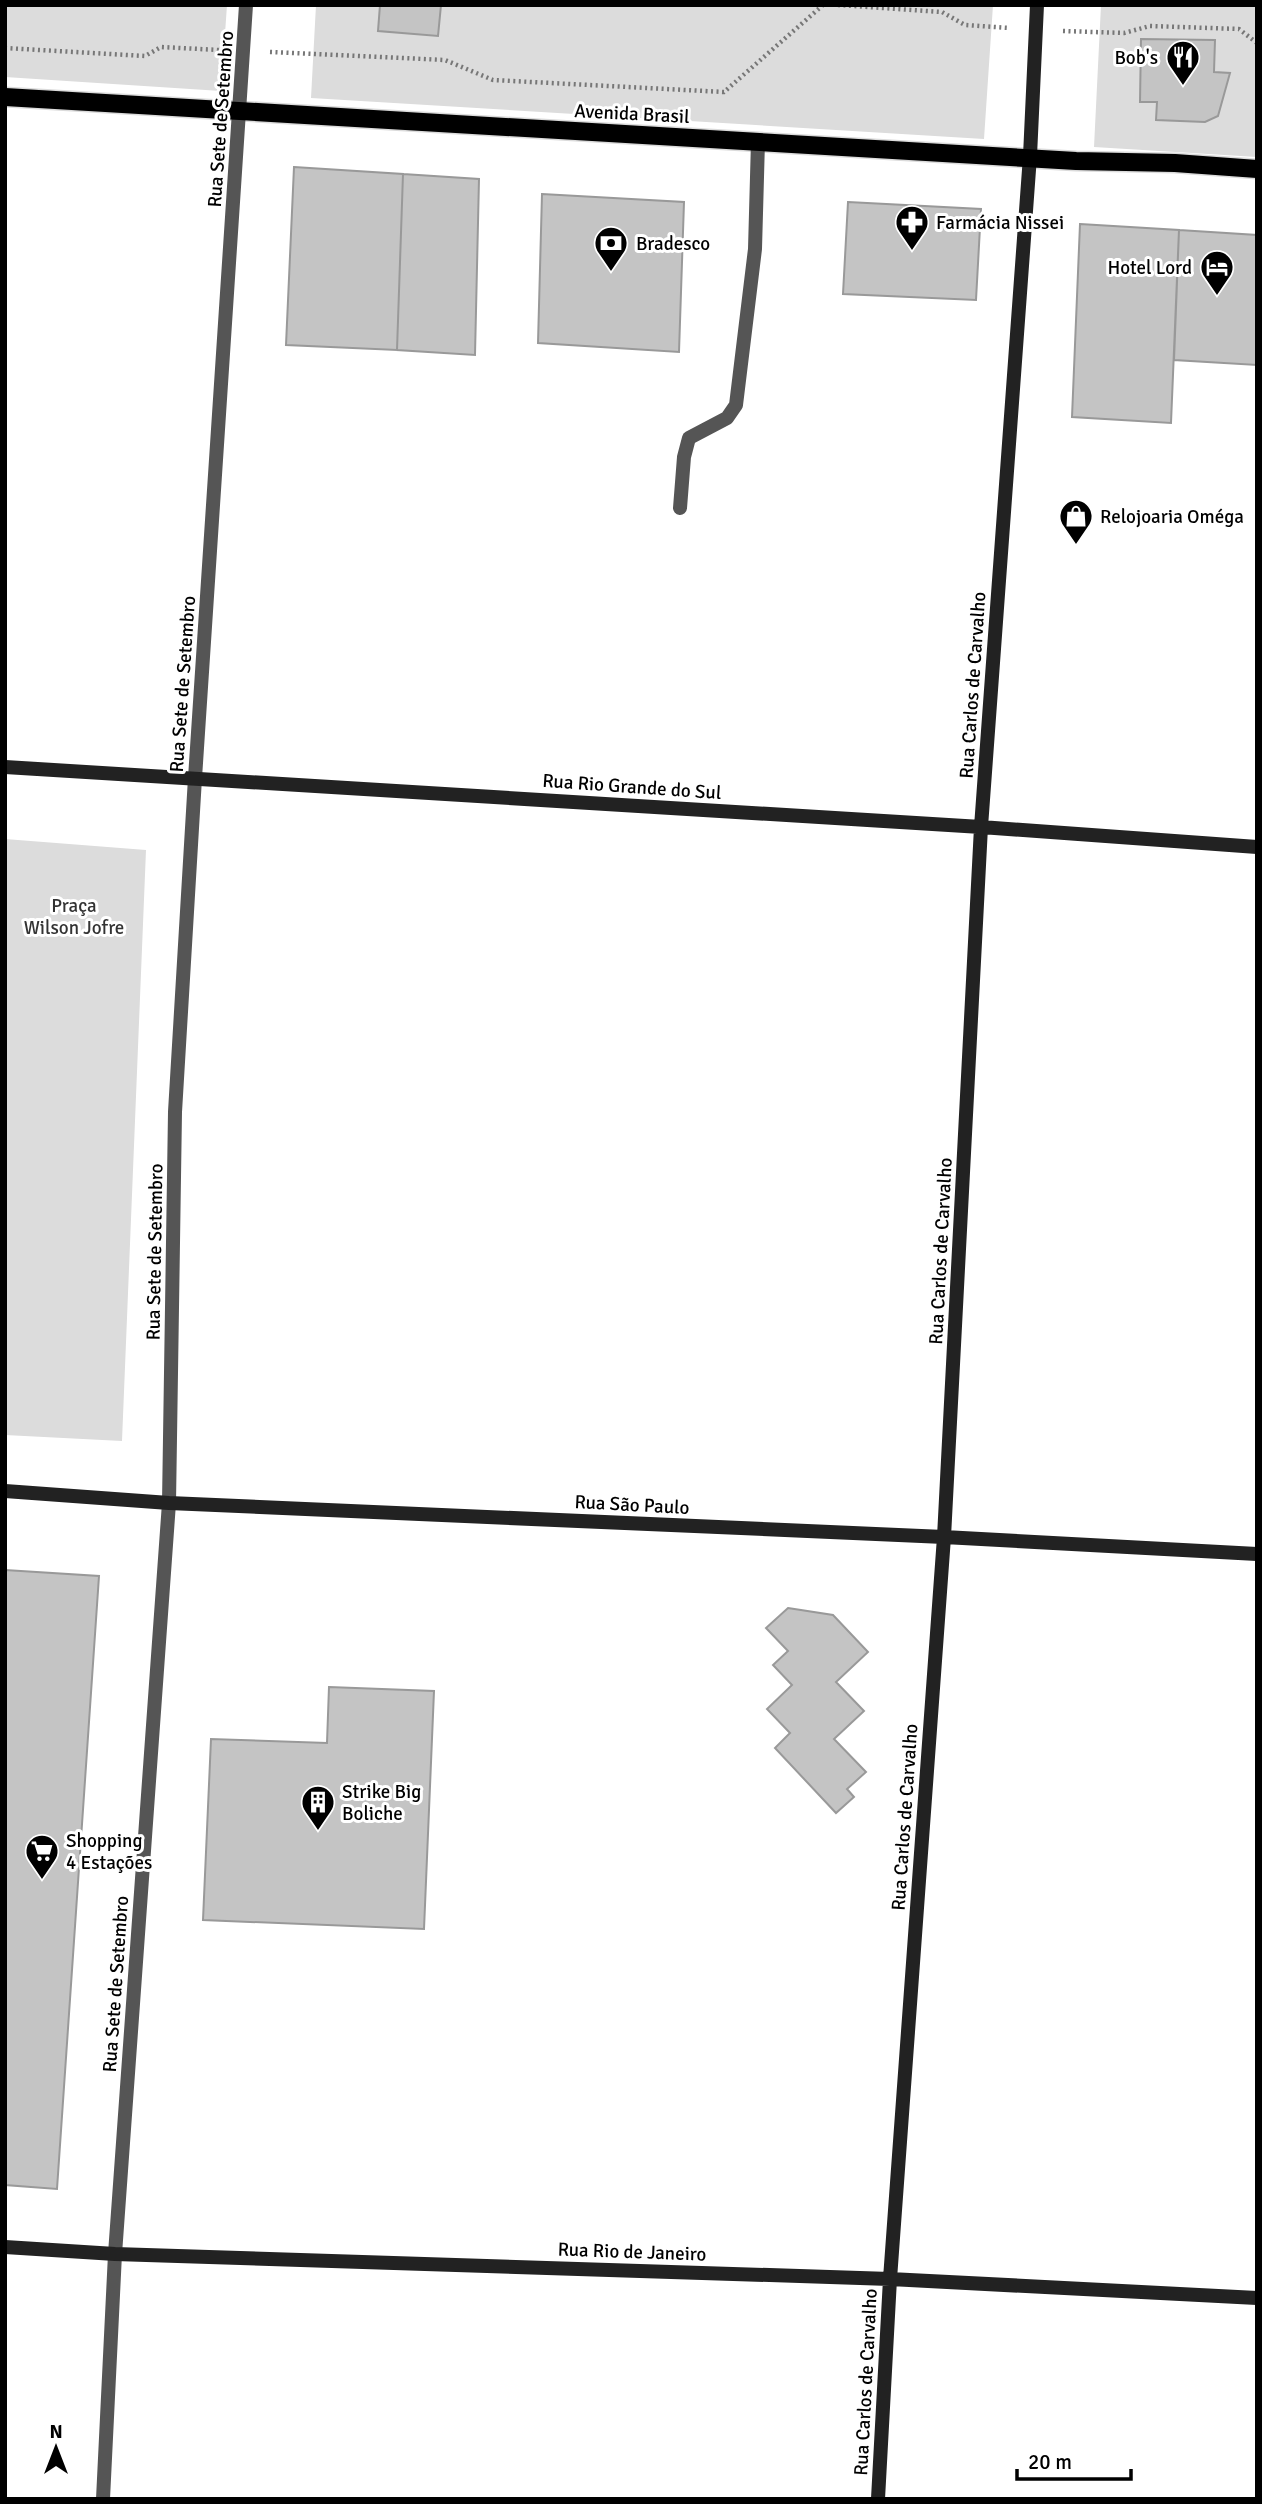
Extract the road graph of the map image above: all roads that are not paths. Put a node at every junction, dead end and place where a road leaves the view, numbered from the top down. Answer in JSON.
{"nodes":[{"id":1,"x":246,"y":5,"type":"edge"},
{"id":2,"x":1037,"y":5,"type":"edge"},
{"id":3,"x":5,"y":97,"type":"edge"},
{"id":4,"x":241,"y":110,"type":"junction"},
{"id":5,"x":758,"y":141,"type":"junction"},
{"id":6,"x":1030,"y":156,"type":"junction"},
{"id":7,"x":1257,"y":169,"type":"edge"},
{"id":8,"x":680,"y":508,"type":"dead end"},
{"id":9,"x":5,"y":766,"type":"edge"},
{"id":10,"x":195,"y":778,"type":"junction"},
{"id":11,"x":981,"y":827,"type":"junction"},
{"id":12,"x":1257,"y":847,"type":"edge"},
{"id":13,"x":5,"y":1491,"type":"edge"},
{"id":14,"x":169,"y":1503,"type":"junction"},
{"id":15,"x":944,"y":1537,"type":"junction"},
{"id":16,"x":1257,"y":1553,"type":"edge"},
{"id":17,"x":5,"y":2247,"type":"edge"},
{"id":18,"x":115,"y":2254,"type":"junction"},
{"id":19,"x":890,"y":2279,"type":"junction"},
{"id":20,"x":1257,"y":2298,"type":"edge"},
{"id":21,"x":103,"y":2499,"type":"edge"},
{"id":22,"x":877,"y":2499,"type":"edge"}],
"edges":[{"from":1,"to":4,"type":"street","name":"Rua Sete de Setembro"},
{"from":2,"to":6,"type":"main road","name":"Rua Carlos de Carvalho"},
{"from":3,"to":4,"type":"main road","name":"Avenida Brasil"},
{"from":4,"to":5,"type":"main road","name":"Avenida Brasil"},
{"from":4,"to":10,"type":"street","name":"Rua Sete de Setembro"},
{"from":5,"to":6,"type":"main road","name":"Avenida Brasil"},
{"from":5,"to":8,"type":"street"},
{"from":6,"to":7,"type":"main road","name":"Avenida Brasil"},
{"from":6,"to":11,"type":"main road","name":"Rua Carlos de Carvalho"},
{"from":9,"to":10,"type":"main road","name":"Rua Rio Grande do Sul"},
{"from":10,"to":11,"type":"main road","name":"Rua Rio Grande do Sul"},
{"from":10,"to":14,"type":"street","name":"Rua Sete de Setembro"},
{"from":11,"to":12,"type":"main road","name":"Rua Rio Grande do Sul"},
{"from":11,"to":15,"type":"main road","name":"Rua Carlos de Carvalho"},
{"from":13,"to":14,"type":"main road","name":"Rua São Paulo"},
{"from":14,"to":15,"type":"main road","name":"Rua São Paulo"},
{"from":14,"to":18,"type":"street","name":"Rua Sete de Setembro"},
{"from":15,"to":16,"type":"main road","name":"Rua São Paulo"},
{"from":15,"to":19,"type":"main road","name":"Rua Carlos de Carvalho"},
{"from":17,"to":18,"type":"main road","name":"Rua Rio de Janeiro"},
{"from":18,"to":19,"type":"main road","name":"Rua Rio de Janeiro"},
{"from":18,"to":21,"type":"street","name":"Rua Sete de Setembro"},
{"from":19,"to":20,"type":"main road","name":"Rua Rio de Janeiro"},
{"from":19,"to":22,"type":"main road","name":"Rua Carlos de Carvalho"}]}
